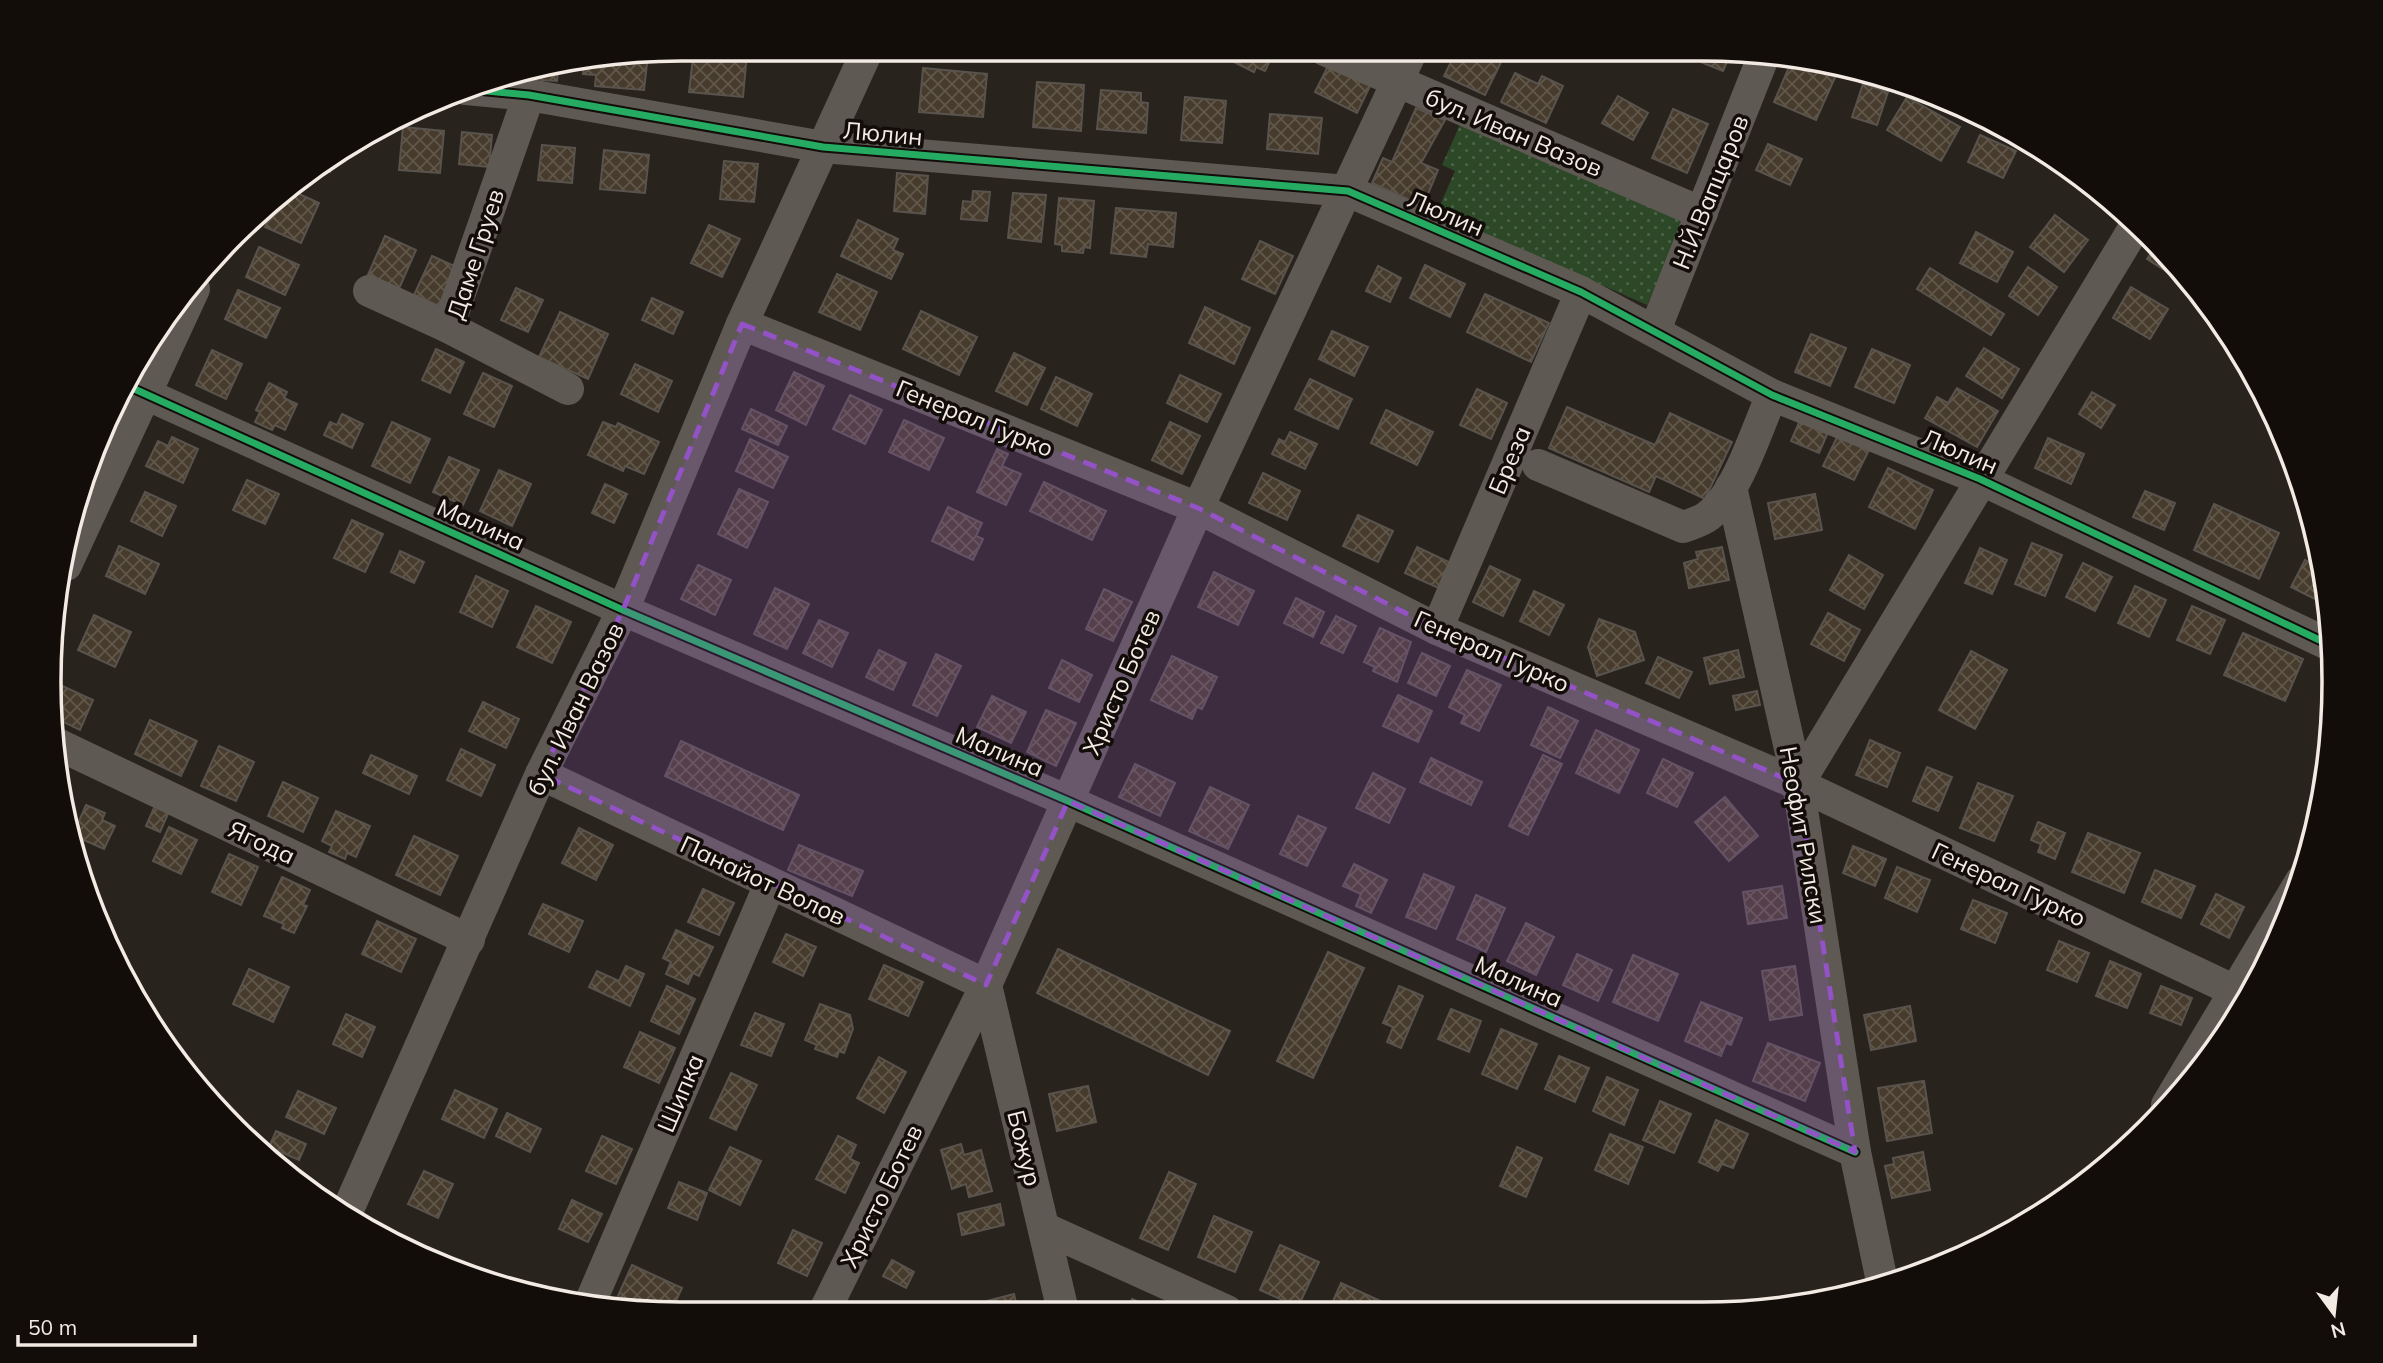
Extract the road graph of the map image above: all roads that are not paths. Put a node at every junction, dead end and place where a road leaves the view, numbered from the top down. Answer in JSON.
{"nodes":[{"id":1,"x":862,"y":61,"type":"edge"},
{"id":2,"x":1350,"y":61,"type":"edge"},
{"id":3,"x":1407,"y":61,"type":"edge"},
{"id":4,"x":1760,"y":65,"type":"edge"},
{"id":5,"x":1397,"y":82,"type":"junction"},
{"id":6,"x":491,"y":91,"type":"edge"},
{"id":7,"x":529,"y":95,"type":"junction"},
{"id":8,"x":823,"y":147,"type":"junction"},
{"id":9,"x":1348,"y":191,"type":"junction"},
{"id":10,"x":1702,"y":213,"type":"junction"},
{"id":11,"x":2130,"y":234,"type":"edge"},
{"id":12,"x":369,"y":291,"type":"dead end"},
{"id":13,"x":1581,"y":292,"type":"junction"},
{"id":14,"x":742,"y":324,"type":"junction"},
{"id":15,"x":173,"y":327,"type":"edge"},
{"id":16,"x":448,"y":327,"type":"junction"},
{"id":17,"x":1655,"y":330,"type":"junction"},
{"id":18,"x":568,"y":388,"type":"dead end"},
{"id":19,"x":138,"y":390,"type":"edge"},
{"id":20,"x":1772,"y":395,"type":"junction"},
{"id":21,"x":1538,"y":465,"type":"dead end"},
{"id":22,"x":1980,"y":479,"type":"junction"},
{"id":23,"x":1731,"y":486,"type":"junction"},
{"id":24,"x":1198,"y":509,"type":"junction"},
{"id":25,"x":79,"y":533,"type":"edge"},
{"id":26,"x":623,"y":610,"type":"junction"},
{"id":27,"x":1437,"y":629,"type":"junction"},
{"id":28,"x":2320,"y":640,"type":"edge"},
{"id":29,"x":66,"y":748,"type":"edge"},
{"id":30,"x":541,"y":774,"type":"junction"},
{"id":31,"x":1798,"y":784,"type":"junction"},
{"id":32,"x":1068,"y":801,"type":"junction"},
{"id":33,"x":770,"y":884,"type":"junction"},
{"id":34,"x":469,"y":940,"type":"junction"},
{"id":35,"x":2265,"y":942,"type":"edge"},
{"id":36,"x":986,"y":985,"type":"junction"},
{"id":37,"x":2235,"y":991,"type":"junction"},
{"id":38,"x":2197,"y":1055,"type":"edge"},
{"id":39,"x":1854,"y":1152,"type":"junction"},
{"id":40,"x":350,"y":1205,"type":"edge"},
{"id":41,"x":1044,"y":1228,"type":"junction"},
{"id":42,"x":1881,"y":1275,"type":"edge"},
{"id":43,"x":593,"y":1295,"type":"edge"},
{"id":44,"x":829,"y":1302,"type":"edge"},
{"id":45,"x":1061,"y":1302,"type":"edge"},
{"id":46,"x":1207,"y":1302,"type":"edge"}],
"edges":[{"from":1,"to":8,"type":"street","name":"бул. Иван Вазов"},
{"from":2,"to":5,"type":"street","name":"бул. Иван Вазов"},
{"from":3,"to":5,"type":"street","name":"Христо Ботев"},
{"from":4,"to":10,"type":"street","name":"Н.Й.Вапцаров"},
{"from":5,"to":9,"type":"street","name":"Христо Ботев"},
{"from":5,"to":10,"type":"street","name":"бул. Иван Вазов"},
{"from":6,"to":7,"type":"street","name":"Люлин"},
{"from":7,"to":8,"type":"street","name":"Люлин"},
{"from":7,"to":16,"type":"street","name":"Даме Груев"},
{"from":8,"to":9,"type":"street","name":"Люлин"},
{"from":8,"to":14,"type":"street","name":"бул. Иван Вазов"},
{"from":9,"to":13,"type":"street","name":"Люлин"},
{"from":9,"to":24,"type":"street","name":"Христо Ботев"},
{"from":10,"to":17,"type":"street","name":"Н.Й.Вапцаров"},
{"from":11,"to":22,"type":"street"},
{"from":12,"to":16,"type":"street"},
{"from":13,"to":17,"type":"street","name":"Люлин"},
{"from":13,"to":27,"type":"street","name":"Бреза"},
{"from":14,"to":24,"type":"street","name":"Генерал Гурко"},
{"from":14,"to":26,"type":"street","name":"бул. Иван Вазов"},
{"from":15,"to":19,"type":"street"},
{"from":16,"to":18,"type":"street","name":"Даме Груев"},
{"from":17,"to":20,"type":"street","name":"Люлин"},
{"from":19,"to":25,"type":"street"},
{"from":19,"to":26,"type":"street","name":"Малина"},
{"from":20,"to":22,"type":"street","name":"Люлин"},
{"from":20,"to":23,"type":"street"},
{"from":21,"to":23,"type":"street"},
{"from":22,"to":28,"type":"street","name":"Люлин"},
{"from":22,"to":31,"type":"street"},
{"from":23,"to":31,"type":"street","name":"Неофит Рилски"},
{"from":24,"to":27,"type":"street","name":"Генерал Гурко"},
{"from":24,"to":32,"type":"street","name":"Христо Ботев"},
{"from":26,"to":30,"type":"street","name":"бул. Иван Вазов"},
{"from":26,"to":32,"type":"street","name":"Малина"},
{"from":27,"to":31,"type":"street","name":"Генерал Гурко"},
{"from":29,"to":34,"type":"street","name":"Ягода"},
{"from":30,"to":33,"type":"street","name":"Панайот Волов"},
{"from":30,"to":34,"type":"street","name":"бул. Иван Вазов"},
{"from":31,"to":37,"type":"street","name":"Генерал Гурко"},
{"from":31,"to":39,"type":"street","name":"Неофит Рилски"},
{"from":32,"to":36,"type":"street","name":"Христо Ботев"},
{"from":32,"to":39,"type":"street","name":"Малина"},
{"from":33,"to":36,"type":"street","name":"Панайот Волов"},
{"from":33,"to":43,"type":"street","name":"Шипка"},
{"from":34,"to":40,"type":"street","name":"бул. Иван Вазов"},
{"from":35,"to":37,"type":"street"},
{"from":36,"to":41,"type":"street","name":"Божур"},
{"from":36,"to":44,"type":"street","name":"Христо Ботев"},
{"from":37,"to":38,"type":"street"},
{"from":39,"to":42,"type":"street","name":"Неофит Рилски"},
{"from":41,"to":45,"type":"street","name":"Божур"},
{"from":41,"to":46,"type":"street"}]}
